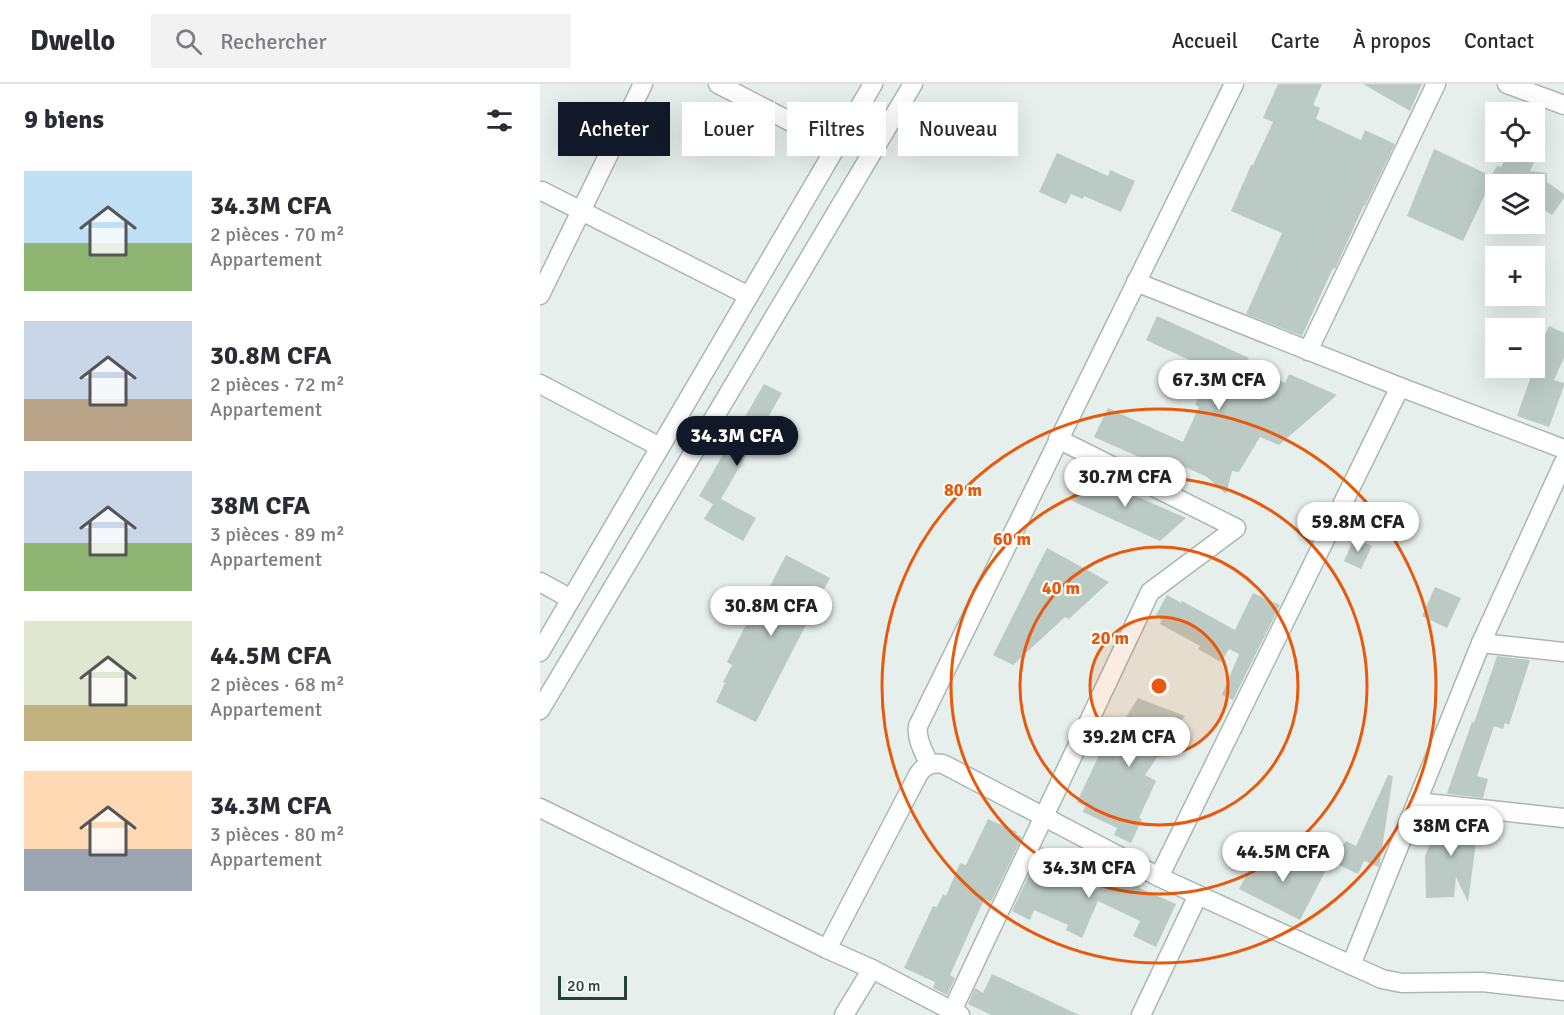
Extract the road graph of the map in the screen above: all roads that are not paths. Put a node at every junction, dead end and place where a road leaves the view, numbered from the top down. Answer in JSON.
{"nodes":[{"id":1,"x":644,"y":84,"type":"edge"},
{"id":2,"x":718,"y":84,"type":"edge"},
{"id":3,"x":873,"y":84,"type":"edge"},
{"id":4,"x":913,"y":84,"type":"edge"},
{"id":5,"x":1234,"y":84,"type":"edge"},
{"id":6,"x":1436,"y":84,"type":"edge"},
{"id":7,"x":1506,"y":84,"type":"edge"},
{"id":8,"x":863,"y":102,"type":"edge"},
{"id":9,"x":1564,"y":105,"type":"edge"},
{"id":10,"x":787,"y":120,"type":"edge"},
{"id":11,"x":831,"y":156,"type":"edge"},
{"id":12,"x":541,"y":188,"type":"edge"},
{"id":13,"x":581,"y":210,"type":"junction"},
{"id":14,"x":1136,"y":282,"type":"junction"},
{"id":15,"x":540,"y":296,"type":"edge"},
{"id":16,"x":749,"y":296,"type":"junction"},
{"id":17,"x":1308,"y":351,"type":"junction"},
{"id":18,"x":540,"y":384,"type":"edge"},
{"id":19,"x":1400,"y":387,"type":"junction"},
{"id":20,"x":1058,"y":439,"type":"junction"},
{"id":21,"x":660,"y":447,"type":"junction"},
{"id":22,"x":1564,"y":449,"type":"edge"},
{"id":23,"x":1564,"y":462,"type":"edge"},
{"id":24,"x":540,"y":582,"type":"edge"},
{"id":25,"x":571,"y":599,"type":"junction"},
{"id":26,"x":1481,"y":643,"type":"junction"},
{"id":27,"x":540,"y":652,"type":"edge"},
{"id":28,"x":1564,"y":652,"type":"edge"},
{"id":29,"x":540,"y":710,"type":"edge"},
{"id":30,"x":929,"y":764,"type":"junction"},
{"id":31,"x":1417,"y":802,"type":"junction"},
{"id":32,"x":540,"y":808,"type":"edge"},
{"id":33,"x":1044,"y":817,"type":"junction"},
{"id":34,"x":1564,"y":818,"type":"edge"},
{"id":35,"x":1159,"y":877,"type":"junction"},
{"id":36,"x":1198,"y":895,"type":"junction"},
{"id":37,"x":827,"y":950,"type":"junction"},
{"id":38,"x":1351,"y":965,"type":"junction"},
{"id":39,"x":872,"y":969,"type":"junction"},
{"id":40,"x":1564,"y":991,"type":"edge"},
{"id":41,"x":956,"y":1013,"type":"edge"},
{"id":42,"x":844,"y":1015,"type":"edge"},
{"id":43,"x":1141,"y":1015,"type":"edge"}],
"edges":[{"from":1,"to":13,"type":"street"},
{"from":2,"to":10,"type":"street"},
{"from":3,"to":8,"type":"street"},
{"from":4,"to":29,"type":"street"},
{"from":5,"to":14,"type":"street"},
{"from":6,"to":17,"type":"street"},
{"from":7,"to":9,"type":"street"},
{"from":11,"to":16,"type":"street"},
{"from":12,"to":13,"type":"street"},
{"from":13,"to":15,"type":"street"},
{"from":13,"to":16,"type":"street"},
{"from":14,"to":17,"type":"street"},
{"from":14,"to":20,"type":"street"},
{"from":16,"to":21,"type":"street"},
{"from":17,"to":19,"type":"street"},
{"from":18,"to":21,"type":"street"},
{"from":19,"to":22,"type":"street"},
{"from":19,"to":35,"type":"street"},
{"from":20,"to":30,"type":"street"},
{"from":20,"to":33,"type":"street"},
{"from":21,"to":25,"type":"street"},
{"from":23,"to":26,"type":"street"},
{"from":24,"to":25,"type":"street"},
{"from":25,"to":27,"type":"street"},
{"from":26,"to":28,"type":"street"},
{"from":26,"to":31,"type":"street"},
{"from":30,"to":33,"type":"street"},
{"from":30,"to":37,"type":"street"},
{"from":31,"to":34,"type":"street"},
{"from":31,"to":38,"type":"street"},
{"from":32,"to":37,"type":"street"},
{"from":33,"to":35,"type":"street"},
{"from":33,"to":41,"type":"street"},
{"from":35,"to":36,"type":"street"},
{"from":36,"to":38,"type":"street"},
{"from":36,"to":43,"type":"street"},
{"from":37,"to":39,"type":"street"},
{"from":38,"to":40,"type":"street"},
{"from":39,"to":41,"type":"street"},
{"from":39,"to":42,"type":"street"}]}
